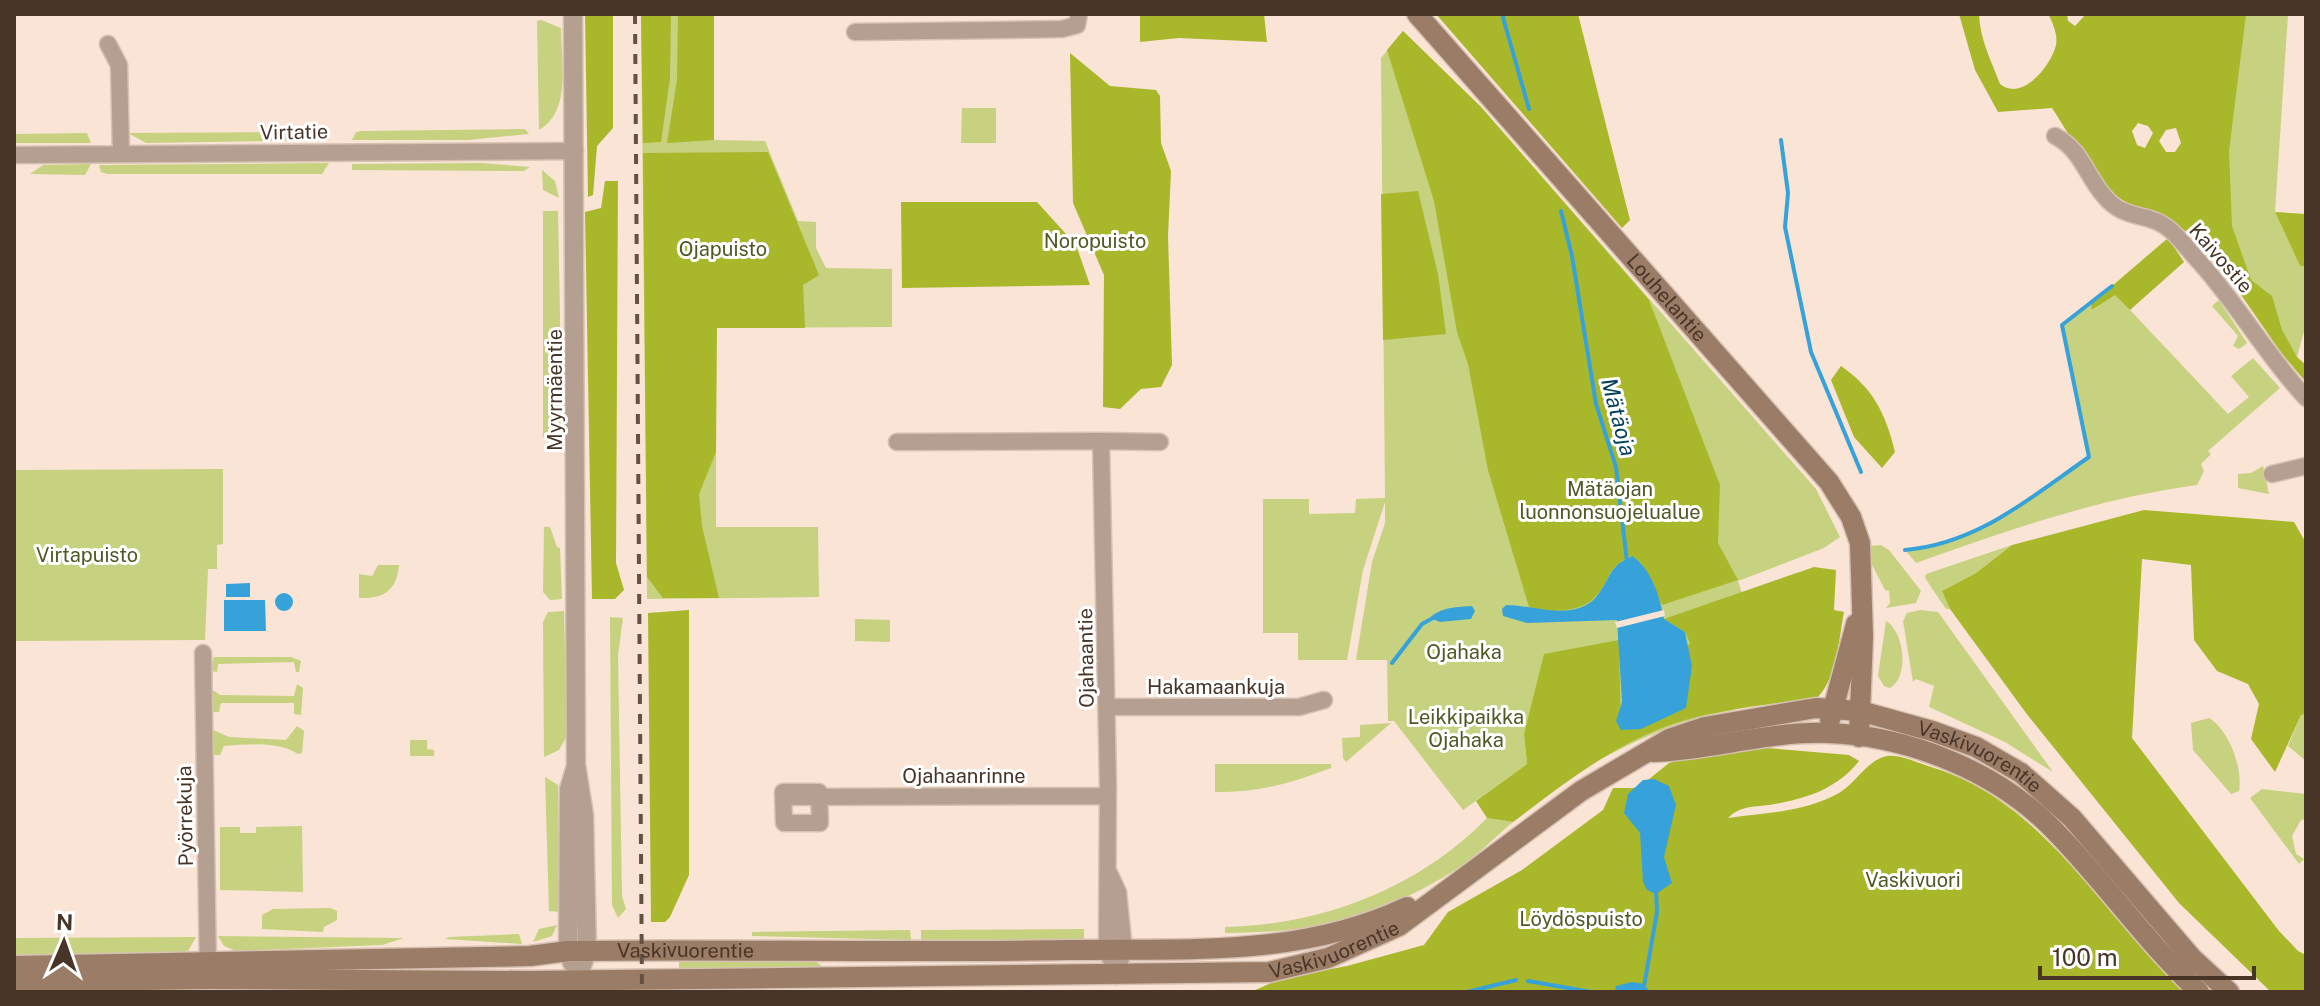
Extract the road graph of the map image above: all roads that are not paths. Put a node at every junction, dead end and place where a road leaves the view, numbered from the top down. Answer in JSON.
{"nodes":[{"id":1,"x":573,"y":14,"type":"edge"},
{"id":2,"x":1079,"y":14,"type":"edge"},
{"id":3,"x":1417,"y":14,"type":"edge"},
{"id":4,"x":855,"y":32,"type":"dead end"},
{"id":5,"x":108,"y":44,"type":"dead end"},
{"id":6,"x":2055,"y":136,"type":"dead end"},
{"id":7,"x":575,"y":151,"type":"junction"},
{"id":8,"x":121,"y":154,"type":"junction"},
{"id":9,"x":14,"y":155,"type":"edge"},
{"id":10,"x":2306,"y":398,"type":"edge"},
{"id":11,"x":1101,"y":441,"type":"junction"},
{"id":12,"x":897,"y":442,"type":"dead end"},
{"id":13,"x":1160,"y":442,"type":"dead end"},
{"id":14,"x":2306,"y":466,"type":"edge"},
{"id":15,"x":2272,"y":474,"type":"dead end"},
{"id":16,"x":1860,"y":609,"type":"junction"},
{"id":17,"x":203,"y":653,"type":"dead end"},
{"id":18,"x":1324,"y":700,"type":"dead end"},
{"id":19,"x":1107,"y":707,"type":"junction"},
{"id":20,"x":1830,"y":709,"type":"junction"},
{"id":21,"x":1860,"y":711,"type":"junction"},
{"id":22,"x":1829,"y":733,"type":"junction"},
{"id":23,"x":1859,"y":737,"type":"junction"},
{"id":24,"x":1649,"y":753,"type":"junction"},
{"id":25,"x":1108,"y":796,"type":"junction"},
{"id":26,"x":819,"y":797,"type":"junction"},
{"id":27,"x":1443,"y":891,"type":"junction"},
{"id":28,"x":1116,"y":950,"type":"junction"},
{"id":29,"x":578,"y":951,"type":"junction"},
{"id":30,"x":850,"y":953,"type":"junction"},
{"id":31,"x":14,"y":966,"type":"edge"},
{"id":32,"x":208,"y":971,"type":"junction"},
{"id":33,"x":1117,"y":976,"type":"junction"},
{"id":34,"x":577,"y":981,"type":"junction"},
{"id":35,"x":14,"y":982,"type":"edge"},
{"id":36,"x":863,"y":984,"type":"edge"},
{"id":37,"x":839,"y":985,"type":"edge"},
{"id":38,"x":2199,"y":992,"type":"edge"},
{"id":39,"x":2229,"y":992,"type":"edge"}],
"edges":[{"from":1,"to":7,"type":"street","name":"Myyrmäentie"},
{"from":2,"to":4,"type":"street"},
{"from":3,"to":16,"type":"main road","name":"Louhelantie"},
{"from":5,"to":8,"type":"street"},
{"from":6,"to":10,"type":"street","name":"Kaivostie"},
{"from":7,"to":8,"type":"street","name":"Virtatie"},
{"from":7,"to":29,"type":"street","name":"Myyrmäentie"},
{"from":8,"to":9,"type":"street","name":"Virtatie"},
{"from":11,"to":12,"type":"street"},
{"from":11,"to":13,"type":"street"},
{"from":11,"to":19,"type":"street","name":"Ojahaantie"},
{"from":14,"to":15,"type":"street"},
{"from":16,"to":20,"type":"main road","name":"Louhelantie"},
{"from":16,"to":21,"type":"main road","name":"Louhelantie"},
{"from":17,"to":32,"type":"street","name":"Pyörrekuja"},
{"from":18,"to":19,"type":"street","name":"Hakamaankuja"},
{"from":19,"to":25,"type":"street","name":"Ojahaantie"},
{"from":20,"to":21,"type":"main road","name":"Vaskivuorentie"},
{"from":20,"to":22,"type":"main road","name":"Louhelantie"},
{"from":20,"to":24,"type":"main road","name":"Vaskivuorentie"},
{"from":21,"to":23,"type":"main road","name":"Louhelantie"},
{"from":21,"to":39,"type":"main road","name":"Vaskivuorentie"},
{"from":22,"to":23,"type":"main road","name":"Vaskivuorentie"},
{"from":22,"to":24,"type":"main road","name":"Vaskivuorentie"},
{"from":23,"to":38,"type":"main road","name":"Vaskivuorentie"},
{"from":24,"to":27,"type":"main road","name":"Vaskivuorentie"},
{"from":25,"to":26,"type":"street","name":"Ojahaanrinne"},
{"from":25,"to":28,"type":"street","name":"Ojahaantie"},
{"from":26,"to":26,"type":"street","name":"Ojahaanrinne"},
{"from":27,"to":28,"type":"main road","name":"Vaskivuorentie"},
{"from":27,"to":33,"type":"main road","name":"Vaskivuorentie"},
{"from":28,"to":30,"type":"main road","name":"Vaskivuorentie"},
{"from":28,"to":33,"type":"street","name":"Ojahaantie"},
{"from":29,"to":30,"type":"main road","name":"Vaskivuorentie"},
{"from":29,"to":32,"type":"main road","name":"Vaskivuorentie"},
{"from":29,"to":34,"type":"street","name":"Myyrmäentie"},
{"from":30,"to":36,"type":"main road"},
{"from":30,"to":37,"type":"main road"},
{"from":31,"to":32,"type":"main road","name":"Vaskivuorentie"},
{"from":32,"to":34,"type":"main road","name":"Vaskivuorentie"},
{"from":32,"to":35,"type":"main road","name":"Vaskivuorentie"},
{"from":33,"to":36,"type":"main road","name":"Vaskivuorentie"},
{"from":34,"to":37,"type":"main road","name":"Vaskivuorentie"},
{"from":36,"to":37,"type":"main road","name":"Vaskivuorentie"}]}
